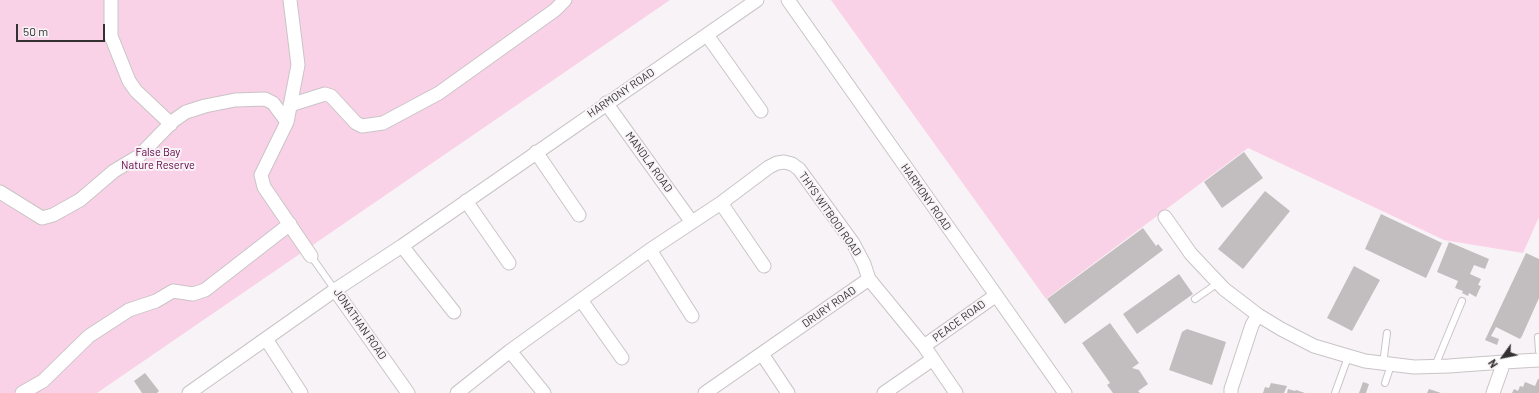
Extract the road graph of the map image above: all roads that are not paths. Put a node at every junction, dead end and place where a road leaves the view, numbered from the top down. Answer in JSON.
{"nodes":[{"id":1,"x":111,"y":0,"type":"edge"},
{"id":2,"x":290,"y":0,"type":"edge"},
{"id":3,"x":565,"y":0,"type":"edge"},
{"id":4,"x":757,"y":0,"type":"edge"},
{"id":5,"x":788,"y":0,"type":"edge"},
{"id":6,"x":707,"y":35,"type":"junction"},
{"id":7,"x":606,"y":103,"type":"junction"},
{"id":8,"x":290,"y":105,"type":"junction"},
{"id":9,"x":761,"y":111,"type":"dead end"},
{"id":10,"x":287,"y":122,"type":"junction"},
{"id":11,"x":171,"y":124,"type":"junction"},
{"id":12,"x":536,"y":152,"type":"junction"},
{"id":13,"x":0,"y":192,"type":"edge"},
{"id":14,"x":466,"y":201,"type":"junction"},
{"id":15,"x":720,"y":203,"type":"junction"},
{"id":16,"x":579,"y":215,"type":"dead end"},
{"id":17,"x":1165,"y":217,"type":"dead end"},
{"id":18,"x":691,"y":221,"type":"junction"},
{"id":19,"x":290,"y":224,"type":"junction"},
{"id":20,"x":402,"y":246,"type":"junction"},
{"id":21,"x":650,"y":250,"type":"junction"},
{"id":22,"x":311,"y":256,"type":"joint"},
{"id":23,"x":509,"y":264,"type":"dead end"},
{"id":24,"x":764,"y":266,"type":"dead end"},
{"id":25,"x":869,"y":279,"type":"junction"},
{"id":26,"x":1218,"y":282,"type":"junction"},
{"id":27,"x":336,"y":290,"type":"junction"},
{"id":28,"x":995,"y":296,"type":"junction"},
{"id":29,"x":1195,"y":299,"type":"dead end"},
{"id":30,"x":581,"y":300,"type":"junction"},
{"id":31,"x":1462,"y":301,"type":"dead end"},
{"id":32,"x":454,"y":312,"type":"dead end"},
{"id":33,"x":1258,"y":315,"type":"junction"},
{"id":34,"x":692,"y":316,"type":"dead end"},
{"id":35,"x":1388,"y":333,"type":"dead end"},
{"id":36,"x":1538,"y":338,"type":"edge"},
{"id":37,"x":266,"y":339,"type":"junction"},
{"id":38,"x":924,"y":346,"type":"junction"},
{"id":39,"x":510,"y":351,"type":"junction"},
{"id":40,"x":1539,"y":351,"type":"edge"},
{"id":41,"x":762,"y":354,"type":"junction"},
{"id":42,"x":1348,"y":357,"type":"junction"},
{"id":43,"x":622,"y":358,"type":"dead end"},
{"id":44,"x":932,"y":359,"type":"junction"},
{"id":45,"x":1539,"y":360,"type":"edge"},
{"id":46,"x":1504,"y":362,"type":"junction"},
{"id":47,"x":1387,"y":365,"type":"junction"},
{"id":48,"x":1435,"y":367,"type":"junction"},
{"id":49,"x":1385,"y":383,"type":"dead end"},
{"id":50,"x":22,"y":393,"type":"edge"},
{"id":51,"x":189,"y":393,"type":"edge"},
{"id":52,"x":301,"y":393,"type":"edge"},
{"id":53,"x":408,"y":393,"type":"edge"},
{"id":54,"x":457,"y":393,"type":"edge"},
{"id":55,"x":544,"y":393,"type":"edge"},
{"id":56,"x":705,"y":393,"type":"edge"},
{"id":57,"x":788,"y":393,"type":"edge"},
{"id":58,"x":884,"y":393,"type":"edge"},
{"id":59,"x":956,"y":393,"type":"edge"},
{"id":60,"x":1065,"y":393,"type":"edge"},
{"id":61,"x":1231,"y":393,"type":"edge"},
{"id":62,"x":1335,"y":393,"type":"edge"},
{"id":63,"x":1493,"y":393,"type":"edge"}],
"edges":[{"from":1,"to":11,"type":"street"},
{"from":2,"to":8,"type":"street"},
{"from":3,"to":8,"type":"street"},
{"from":4,"to":6,"type":"street","name":"HARMONY ROAD"},
{"from":5,"to":28,"type":"street","name":"HARMONY ROAD"},
{"from":6,"to":7,"type":"street","name":"HARMONY ROAD"},
{"from":6,"to":9,"type":"street"},
{"from":7,"to":12,"type":"street","name":"HARMONY ROAD"},
{"from":7,"to":18,"type":"street","name":"MANDLA ROAD"},
{"from":8,"to":10,"type":"street"},
{"from":10,"to":11,"type":"street"},
{"from":10,"to":19,"type":"street"},
{"from":11,"to":13,"type":"street"},
{"from":12,"to":14,"type":"street","name":"HARMONY ROAD"},
{"from":12,"to":16,"type":"street"},
{"from":14,"to":20,"type":"street","name":"HARMONY ROAD"},
{"from":14,"to":23,"type":"street"},
{"from":15,"to":18,"type":"street","name":"THYS WITBOOI ROAD"},
{"from":15,"to":24,"type":"street"},
{"from":15,"to":25,"type":"street","name":"THYS WITBOOI ROAD"},
{"from":17,"to":26,"type":"street"},
{"from":18,"to":21,"type":"street","name":"THYS WITBOOI ROAD"},
{"from":19,"to":22,"type":"street"},
{"from":19,"to":50,"type":"street"},
{"from":20,"to":27,"type":"street","name":"HARMONY ROAD"},
{"from":20,"to":32,"type":"street"},
{"from":21,"to":30,"type":"street","name":"THYS WITBOOI ROAD"},
{"from":21,"to":34,"type":"street"},
{"from":22,"to":27,"type":"lane","name":"JONATHAN ROAD"},
{"from":25,"to":38,"type":"street"},
{"from":25,"to":41,"type":"street","name":"DRURY ROAD"},
{"from":26,"to":29,"type":"lane"},
{"from":26,"to":33,"type":"street"},
{"from":27,"to":37,"type":"street","name":"HARMONY ROAD"},
{"from":27,"to":53,"type":"street","name":"JONATHAN ROAD"},
{"from":28,"to":38,"type":"street","name":"PEACE ROAD"},
{"from":28,"to":60,"type":"street","name":"HARMONY ROAD"},
{"from":30,"to":39,"type":"street","name":"THYS WITBOOI ROAD"},
{"from":30,"to":43,"type":"street"},
{"from":31,"to":48,"type":"lane"},
{"from":33,"to":42,"type":"street"},
{"from":33,"to":61,"type":"street"},
{"from":35,"to":47,"type":"lane"},
{"from":36,"to":40,"type":"lane"},
{"from":37,"to":51,"type":"street","name":"HARMONY ROAD"},
{"from":37,"to":52,"type":"street"},
{"from":38,"to":44,"type":"street"},
{"from":39,"to":54,"type":"street","name":"THYS WITBOOI ROAD"},
{"from":39,"to":55,"type":"street"},
{"from":41,"to":56,"type":"street","name":"DRURY ROAD"},
{"from":41,"to":57,"type":"street"},
{"from":42,"to":47,"type":"street"},
{"from":42,"to":62,"type":"lane"},
{"from":44,"to":58,"type":"street"},
{"from":44,"to":59,"type":"street"},
{"from":45,"to":46,"type":"street"},
{"from":46,"to":48,"type":"street"},
{"from":46,"to":63,"type":"street"},
{"from":47,"to":48,"type":"street"},
{"from":47,"to":49,"type":"lane"}]}
